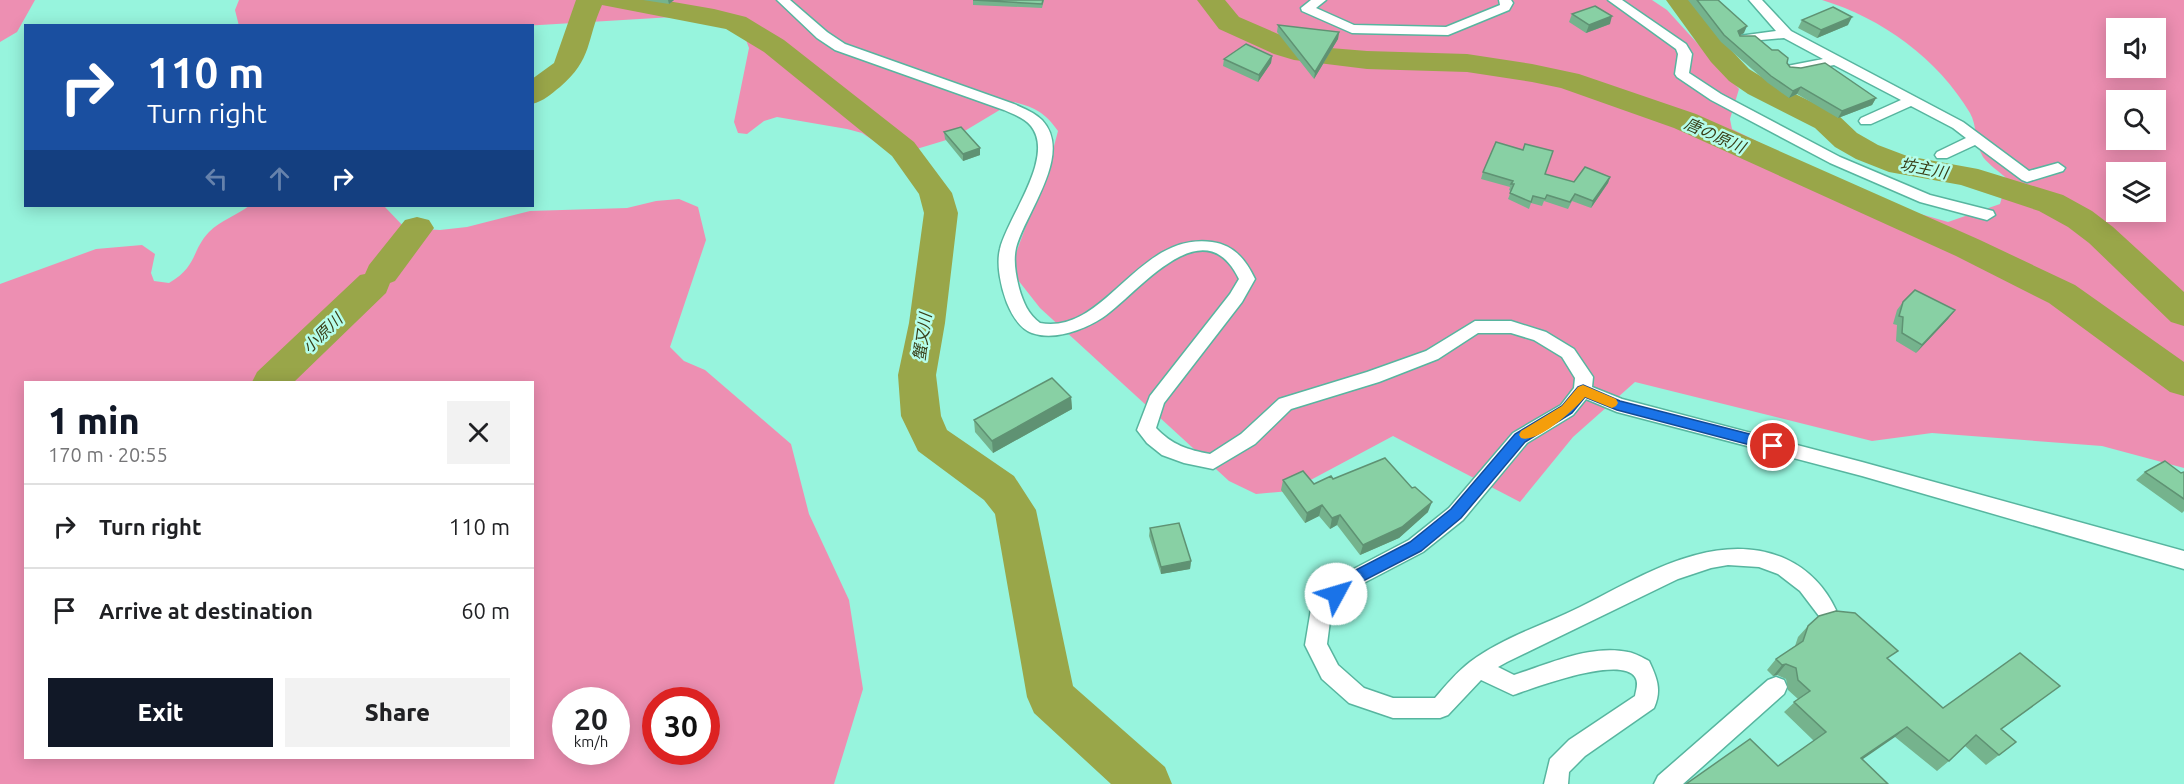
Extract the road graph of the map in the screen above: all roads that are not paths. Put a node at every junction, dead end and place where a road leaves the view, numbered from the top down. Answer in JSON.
{"nodes":[{"id":1,"x":783,"y":0,"type":"edge"},
{"id":2,"x":1320,"y":0,"type":"edge"},
{"id":3,"x":1505,"y":0,"type":"edge"},
{"id":4,"x":1614,"y":0,"type":"edge"},
{"id":5,"x":1755,"y":0,"type":"edge"},
{"id":6,"x":1786,"y":34,"type":"junction"},
{"id":7,"x":1744,"y":39,"type":"edge"},
{"id":8,"x":1837,"y":60,"type":"junction"},
{"id":9,"x":1792,"y":69,"type":"edge"},
{"id":10,"x":1912,"y":100,"type":"junction"},
{"id":11,"x":1866,"y":120,"type":"dead end"},
{"id":12,"x":1977,"y":139,"type":"junction"},
{"id":13,"x":1942,"y":155,"type":"dead end"},
{"id":14,"x":2058,"y":168,"type":"dead end"},
{"id":15,"x":1987,"y":216,"type":"dead end"},
{"id":16,"x":1583,"y":390,"type":"junction"},
{"id":17,"x":2184,"y":560,"type":"edge"},
{"id":18,"x":1826,"y":610,"type":"dead end"},
{"id":19,"x":1479,"y":669,"type":"junction"},
{"id":20,"x":1776,"y":687,"type":"dead end"},
{"id":21,"x":1557,"y":784,"type":"edge"},
{"id":22,"x":1666,"y":784,"type":"edge"}],
"edges":[{"from":1,"to":16,"type":"street"},
{"from":2,"to":3,"type":"street"},
{"from":4,"to":15,"type":"street"},
{"from":5,"to":6,"type":"street"},
{"from":6,"to":7,"type":"street"},
{"from":6,"to":8,"type":"street"},
{"from":8,"to":9,"type":"street"},
{"from":8,"to":10,"type":"street"},
{"from":10,"to":11,"type":"street"},
{"from":10,"to":12,"type":"street"},
{"from":12,"to":13,"type":"street"},
{"from":12,"to":14,"type":"street"},
{"from":16,"to":17,"type":"street"},
{"from":16,"to":19,"type":"street"},
{"from":18,"to":19,"type":"street"},
{"from":19,"to":21,"type":"street"},
{"from":20,"to":22,"type":"street"}]}
